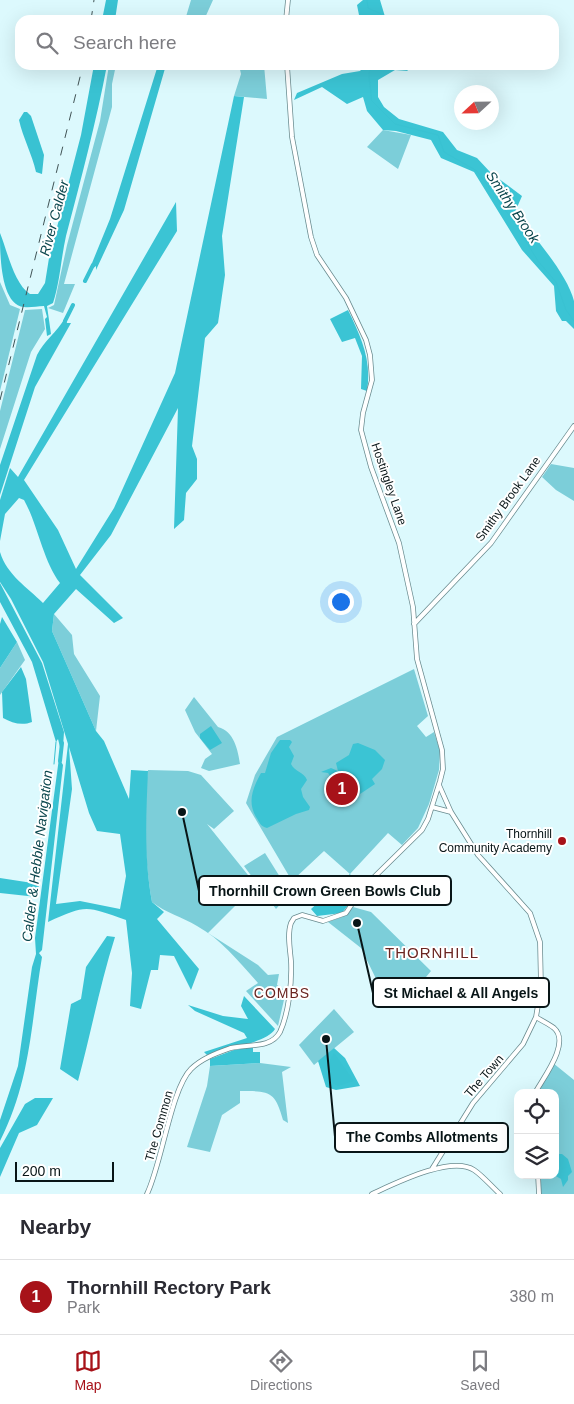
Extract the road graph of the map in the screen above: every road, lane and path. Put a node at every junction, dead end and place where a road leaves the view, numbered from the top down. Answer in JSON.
{"nodes":[{"id":1,"x":288,"y":0,"type":"edge"},
{"id":2,"x":286,"y":15,"type":"edge"},
{"id":3,"x":286,"y":70,"type":"edge"},
{"id":4,"x":574,"y":426,"type":"edge"},
{"id":5,"x":414,"y":624,"type":"junction"},
{"id":6,"x":439,"y":783,"type":"junction"},
{"id":7,"x":432,"y":806,"type":"junction"},
{"id":8,"x":451,"y":812,"type":"junction"},
{"id":9,"x":536,"y":1018,"type":"junction"},
{"id":10,"x":536,"y":1089,"type":"edge"},
{"id":11,"x":432,"y":1169,"type":"junction"},
{"id":12,"x":538,"y":1179,"type":"edge"},
{"id":13,"x":147,"y":1194,"type":"edge"},
{"id":14,"x":372,"y":1194,"type":"edge"},
{"id":15,"x":500,"y":1194,"type":"edge"},
{"id":16,"x":539,"y":1194,"type":"edge"}],
"edges":[{"from":1,"to":2,"type":"main road"},
{"from":3,"to":5,"type":"main road","name":"Hostingley Lane"},
{"from":4,"to":5,"type":"main road","name":"Smithy Brook Lane"},
{"from":5,"to":6,"type":"main road","name":"Hostingley Lane"},
{"from":6,"to":7,"type":"main road"},
{"from":6,"to":8,"type":"main road","name":"The Town"},
{"from":7,"to":8,"type":"main road"},
{"from":7,"to":13,"type":"main road","name":"The Common"},
{"from":8,"to":9,"type":"main road","name":"The Town"},
{"from":9,"to":10,"type":"main road"},
{"from":9,"to":11,"type":"main road","name":"The Town"},
{"from":11,"to":14,"type":"main road"},
{"from":11,"to":15,"type":"main road"},
{"from":12,"to":16,"type":"main road"}]}
